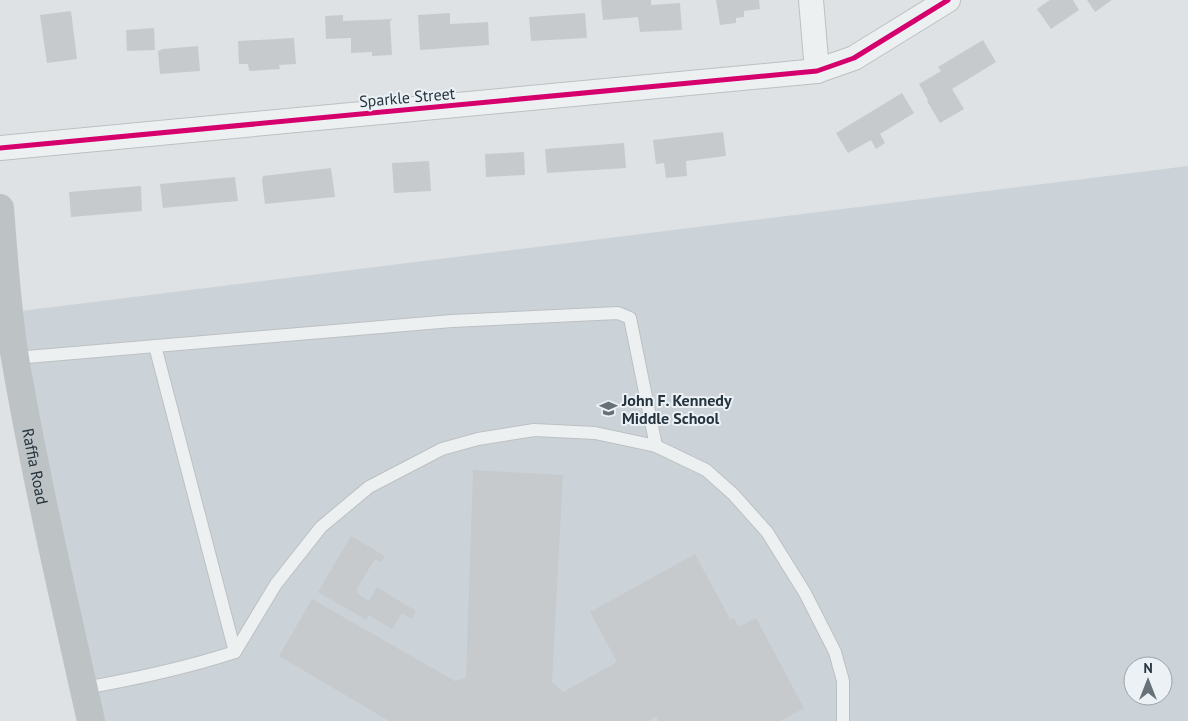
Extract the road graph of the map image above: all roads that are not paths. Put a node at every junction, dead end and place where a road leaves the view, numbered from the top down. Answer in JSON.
{"nodes":[{"id":1,"x":811,"y":0,"type":"edge"},
{"id":2,"x":948,"y":0,"type":"edge"},
{"id":3,"x":817,"y":71,"type":"junction"},
{"id":4,"x":0,"y":148,"type":"edge"},
{"id":5,"x":0,"y":208,"type":"edge"},
{"id":6,"x":4,"y":296,"type":"edge"},
{"id":7,"x":155,"y":346,"type":"junction"},
{"id":8,"x":15,"y":358,"type":"junction"},
{"id":9,"x":656,"y":446,"type":"junction"},
{"id":10,"x":236,"y":652,"type":"junction"},
{"id":11,"x":84,"y":688,"type":"junction"},
{"id":12,"x":91,"y":721,"type":"edge"},
{"id":13,"x":843,"y":721,"type":"edge"}],
"edges":[{"from":1,"to":3,"type":"street"},
{"from":2,"to":3,"type":"street","name":"Sparkle Street"},
{"from":3,"to":4,"type":"street","name":"Sparkle Street"},
{"from":5,"to":6,"type":"main road","name":"Raffia Road"},
{"from":6,"to":8,"type":"main road","name":"Raffia Road"},
{"from":7,"to":8,"type":"lane"},
{"from":7,"to":9,"type":"lane"},
{"from":7,"to":10,"type":"lane"},
{"from":8,"to":11,"type":"main road","name":"Raffia Road"},
{"from":9,"to":10,"type":"lane"},
{"from":9,"to":13,"type":"lane"},
{"from":10,"to":11,"type":"lane"},
{"from":11,"to":12,"type":"main road","name":"Raffia Road"}]}
